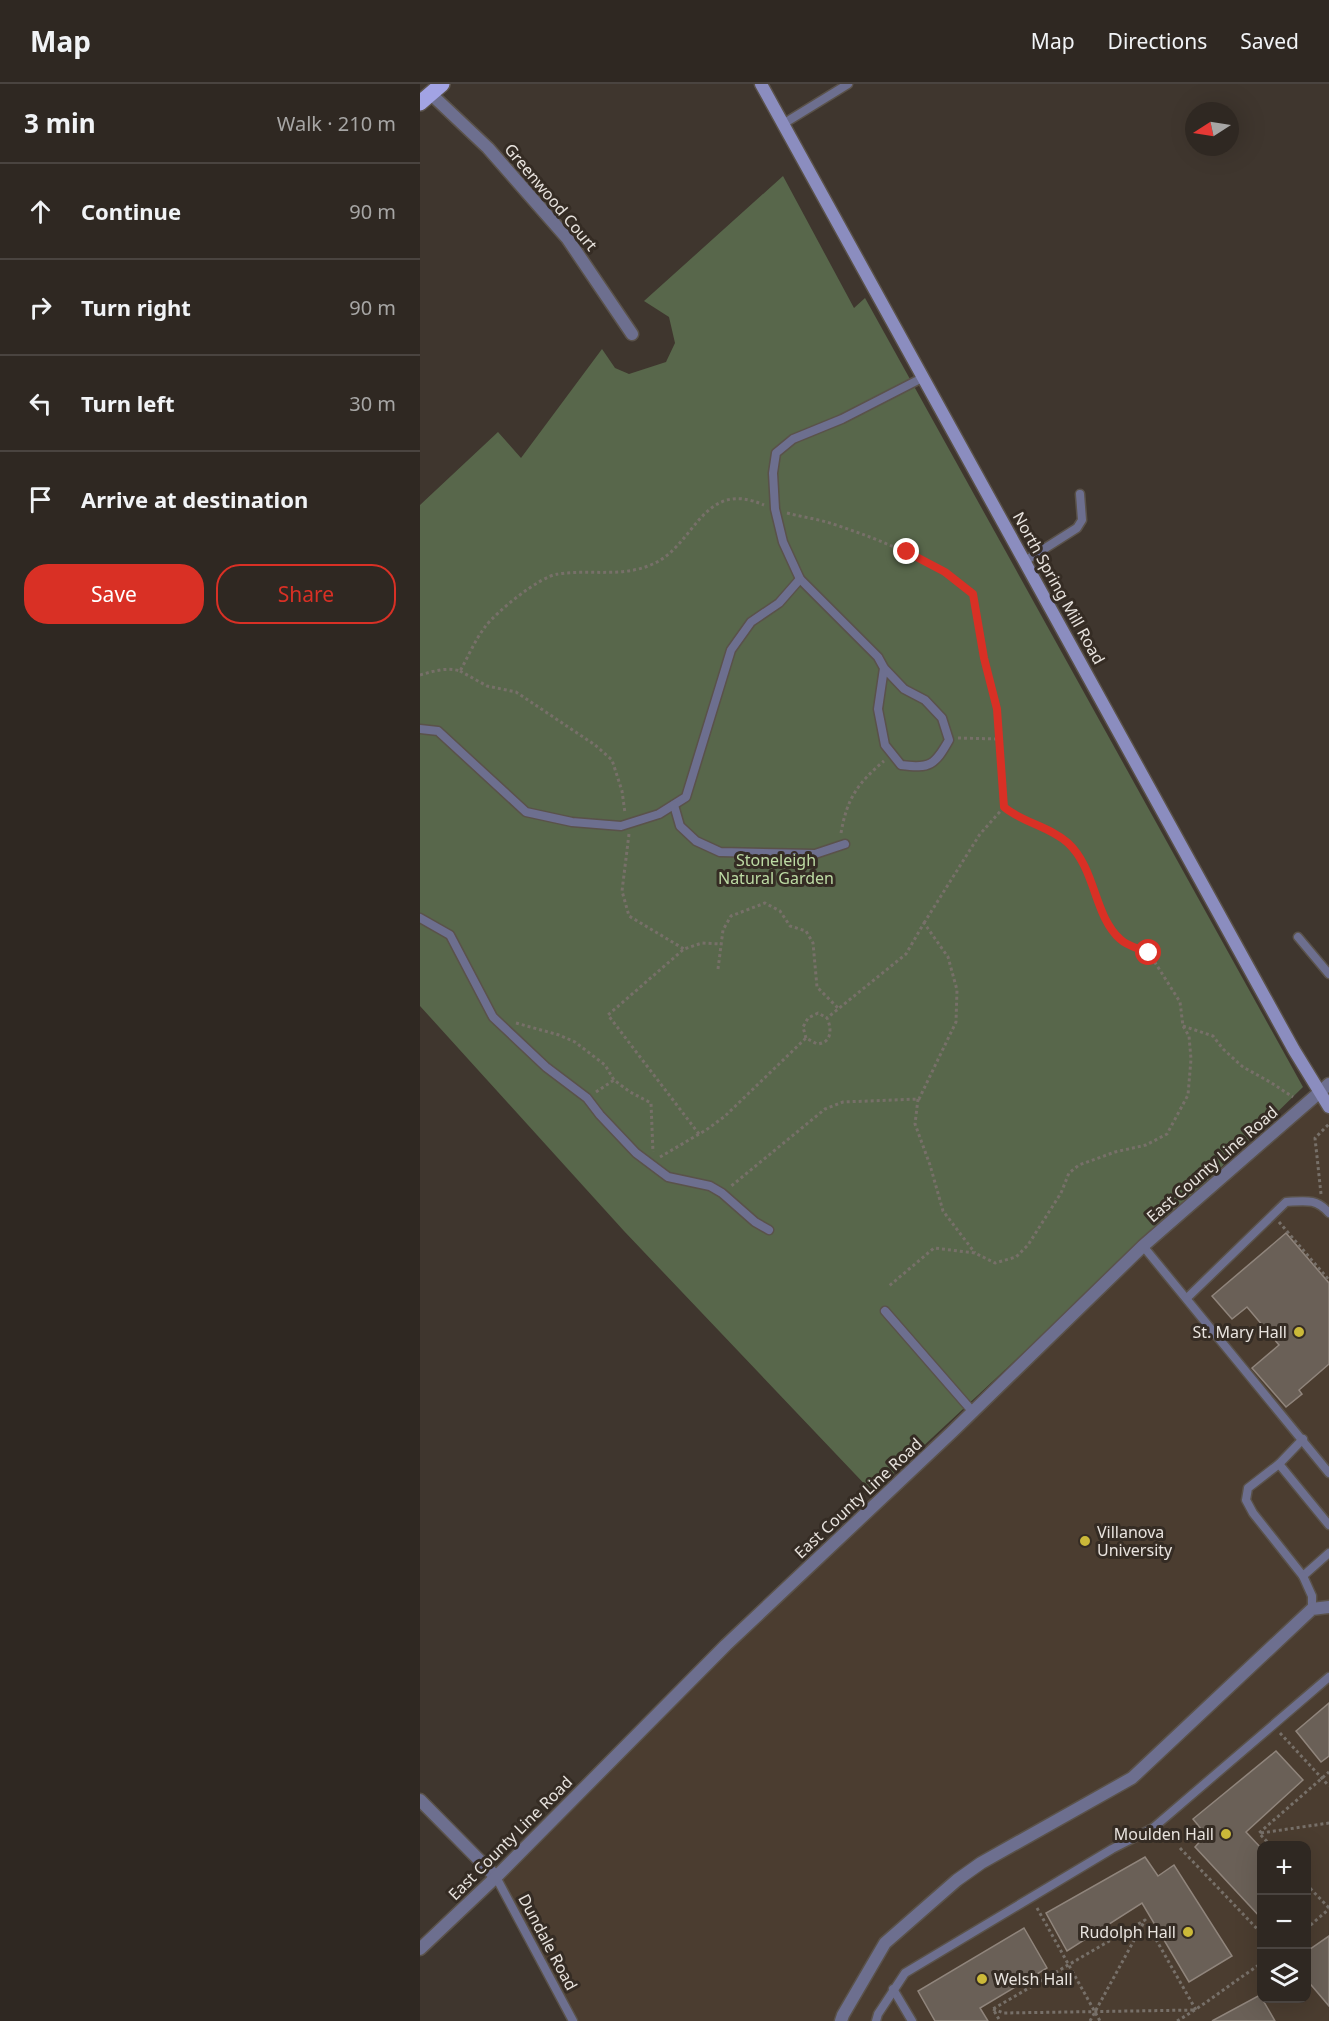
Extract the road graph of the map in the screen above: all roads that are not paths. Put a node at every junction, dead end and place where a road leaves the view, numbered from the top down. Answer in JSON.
{"nodes":[{"id":1,"x":761,"y":84,"type":"edge"},
{"id":2,"x":848,"y":84,"type":"edge"},
{"id":3,"x":431,"y":94,"type":"edge"},
{"id":4,"x":783,"y":124,"type":"junction"},
{"id":5,"x":632,"y":334,"type":"dead end"},
{"id":6,"x":924,"y":377,"type":"junction"},
{"id":7,"x":1080,"y":494,"type":"dead end"},
{"id":8,"x":1025,"y":561,"type":"junction"},
{"id":9,"x":800,"y":579,"type":"junction"},
{"id":10,"x":884,"y":668,"type":"junction"},
{"id":11,"x":420,"y":729,"type":"edge"},
{"id":12,"x":674,"y":805,"type":"junction"},
{"id":13,"x":843,"y":841,"type":"road end"},
{"id":14,"x":420,"y":918,"type":"edge"},
{"id":15,"x":1298,"y":937,"type":"dead end"},
{"id":16,"x":1329,"y":974,"type":"edge"},
{"id":17,"x":1324,"y":1088,"type":"edge"},
{"id":18,"x":1329,"y":1107,"type":"edge"},
{"id":19,"x":1329,"y":1213,"type":"edge"},
{"id":20,"x":769,"y":1230,"type":"dead end"},
{"id":21,"x":1143,"y":1246,"type":"junction"},
{"id":22,"x":1187,"y":1298,"type":"junction"},
{"id":23,"x":885,"y":1311,"type":"dead end"},
{"id":24,"x":973,"y":1412,"type":"junction"},
{"id":25,"x":1303,"y":1439,"type":"junction"},
{"id":26,"x":1279,"y":1464,"type":"junction"},
{"id":27,"x":1329,"y":1473,"type":"edge"},
{"id":28,"x":1329,"y":1525,"type":"edge"},
{"id":29,"x":1329,"y":1553,"type":"edge"},
{"id":30,"x":1303,"y":1576,"type":"junction"},
{"id":31,"x":1329,"y":1607,"type":"edge"},
{"id":32,"x":1312,"y":1609,"type":"junction"},
{"id":33,"x":1329,"y":1677,"type":"edge"},
{"id":34,"x":420,"y":1800,"type":"edge"},
{"id":35,"x":496,"y":1877,"type":"junction"},
{"id":36,"x":420,"y":1949,"type":"edge"},
{"id":37,"x":893,"y":1989,"type":"junction"},
{"id":38,"x":573,"y":2021,"type":"edge"},
{"id":39,"x":842,"y":2021,"type":"edge"},
{"id":40,"x":876,"y":2021,"type":"edge"},
{"id":41,"x":912,"y":2021,"type":"edge"}],
"edges":[{"from":1,"to":4,"type":"main road","name":"North Spring Mill Road"},
{"from":2,"to":4,"type":"lane"},
{"from":3,"to":5,"type":"street","name":"Greenwood Court"},
{"from":4,"to":6,"type":"main road","name":"North Spring Mill Road"},
{"from":6,"to":8,"type":"main road","name":"North Spring Mill Road"},
{"from":6,"to":9,"type":"lane"},
{"from":7,"to":8,"type":"lane"},
{"from":8,"to":17,"type":"main road","name":"North Spring Mill Road"},
{"from":9,"to":10,"type":"lane"},
{"from":9,"to":12,"type":"lane"},
{"from":10,"to":10,"type":"lane"},
{"from":11,"to":12,"type":"lane"},
{"from":12,"to":13,"type":"lane"},
{"from":14,"to":20,"type":"lane"},
{"from":15,"to":16,"type":"lane"},
{"from":17,"to":18,"type":"main road","name":"North Spring Mill Road"},
{"from":17,"to":21,"type":"street","name":"East County Line Road"},
{"from":19,"to":22,"type":"lane"},
{"from":21,"to":22,"type":"lane"},
{"from":21,"to":24,"type":"street","name":"East County Line Road"},
{"from":22,"to":25,"type":"lane"},
{"from":23,"to":24,"type":"lane"},
{"from":24,"to":35,"type":"street","name":"East County Line Road"},
{"from":25,"to":26,"type":"lane"},
{"from":25,"to":27,"type":"lane"},
{"from":26,"to":28,"type":"lane"},
{"from":26,"to":30,"type":"lane"},
{"from":29,"to":30,"type":"lane"},
{"from":30,"to":32,"type":"lane"},
{"from":31,"to":32,"type":"street"},
{"from":32,"to":39,"type":"street"},
{"from":33,"to":37,"type":"lane"},
{"from":34,"to":35,"type":"street"},
{"from":35,"to":36,"type":"street","name":"East County Line Road"},
{"from":35,"to":38,"type":"lane","name":"Dundale Road"},
{"from":37,"to":40,"type":"lane"},
{"from":37,"to":41,"type":"lane"}]}
